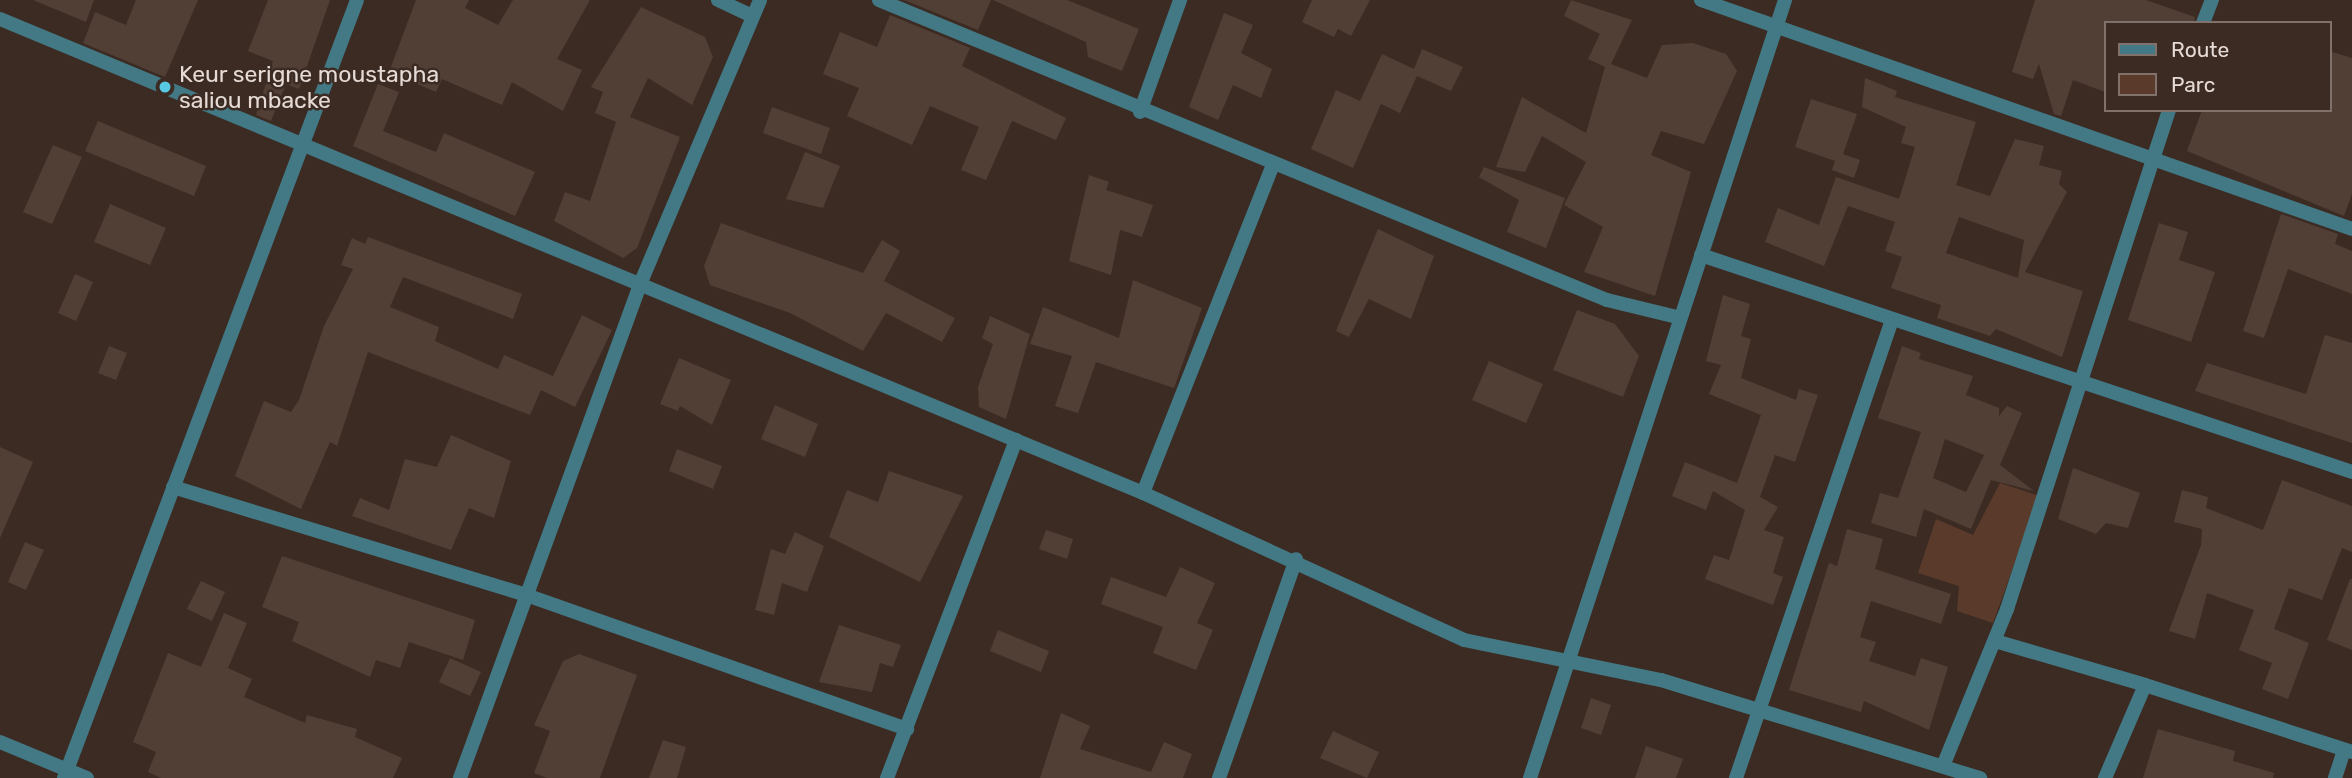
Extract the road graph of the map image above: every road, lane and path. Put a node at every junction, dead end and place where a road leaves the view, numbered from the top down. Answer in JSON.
{"nodes":[{"id":1,"x":357,"y":0,"type":"edge"},
{"id":2,"x":718,"y":0,"type":"edge"},
{"id":3,"x":760,"y":0,"type":"edge"},
{"id":4,"x":879,"y":0,"type":"edge"},
{"id":5,"x":1180,"y":0,"type":"edge"},
{"id":6,"x":1701,"y":0,"type":"edge"},
{"id":7,"x":1785,"y":0,"type":"edge"},
{"id":8,"x":2212,"y":0,"type":"edge"},
{"id":9,"x":753,"y":16,"type":"junction"},
{"id":10,"x":0,"y":19,"type":"edge"},
{"id":11,"x":2204,"y":21,"type":"edge"},
{"id":12,"x":1775,"y":28,"type":"junction"},
{"id":13,"x":1140,"y":112,"type":"junction"},
{"id":14,"x":2168,"y":112,"type":"edge"},
{"id":15,"x":303,"y":142,"type":"junction"},
{"id":16,"x":2149,"y":162,"type":"junction"},
{"id":17,"x":1273,"y":165,"type":"junction"},
{"id":18,"x":2352,"y":229,"type":"edge"},
{"id":19,"x":1701,"y":255,"type":"junction"},
{"id":20,"x":641,"y":282,"type":"junction"},
{"id":21,"x":1677,"y":317,"type":"junction"},
{"id":22,"x":1891,"y":322,"type":"junction"},
{"id":23,"x":2079,"y":381,"type":"junction"},
{"id":24,"x":1016,"y":440,"type":"junction"},
{"id":25,"x":2352,"y":472,"type":"edge"},
{"id":26,"x":173,"y":487,"type":"junction"},
{"id":27,"x":1143,"y":493,"type":"junction"},
{"id":28,"x":1296,"y":559,"type":"junction"},
{"id":29,"x":528,"y":596,"type":"junction"},
{"id":30,"x":1995,"y":641,"type":"junction"},
{"id":31,"x":1569,"y":660,"type":"junction"},
{"id":32,"x":2145,"y":685,"type":"junction"},
{"id":33,"x":1759,"y":711,"type":"junction"},
{"id":34,"x":907,"y":729,"type":"junction"},
{"id":35,"x":0,"y":743,"type":"edge"},
{"id":36,"x":2348,"y":751,"type":"edge"},
{"id":37,"x":1943,"y":766,"type":"junction"},
{"id":38,"x":65,"y":774,"type":"edge"},
{"id":39,"x":87,"y":778,"type":"edge"},
{"id":40,"x":460,"y":778,"type":"edge"},
{"id":41,"x":887,"y":778,"type":"edge"},
{"id":42,"x":1219,"y":778,"type":"edge"},
{"id":43,"x":1531,"y":778,"type":"edge"},
{"id":44,"x":1736,"y":778,"type":"edge"},
{"id":45,"x":1980,"y":778,"type":"edge"},
{"id":46,"x":2105,"y":778,"type":"edge"},
{"id":47,"x":2335,"y":778,"type":"edge"}],
"edges":[{"from":1,"to":15,"type":"street"},
{"from":2,"to":9,"type":"street"},
{"from":3,"to":9,"type":"street"},
{"from":4,"to":13,"type":"street"},
{"from":5,"to":13,"type":"street"},
{"from":6,"to":12,"type":"street"},
{"from":7,"to":12,"type":"street"},
{"from":8,"to":11,"type":"street"},
{"from":9,"to":20,"type":"street"},
{"from":10,"to":15,"type":"street"},
{"from":12,"to":16,"type":"street"},
{"from":12,"to":19,"type":"street"},
{"from":13,"to":17,"type":"street"},
{"from":14,"to":16,"type":"street"},
{"from":15,"to":20,"type":"street"},
{"from":15,"to":26,"type":"street"},
{"from":16,"to":18,"type":"street"},
{"from":16,"to":23,"type":"street"},
{"from":17,"to":21,"type":"street"},
{"from":17,"to":27,"type":"street"},
{"from":19,"to":21,"type":"street"},
{"from":19,"to":22,"type":"street"},
{"from":20,"to":24,"type":"street"},
{"from":20,"to":29,"type":"street"},
{"from":21,"to":31,"type":"street"},
{"from":22,"to":23,"type":"street"},
{"from":22,"to":33,"type":"street"},
{"from":23,"to":25,"type":"street"},
{"from":23,"to":30,"type":"street"},
{"from":24,"to":27,"type":"street"},
{"from":24,"to":34,"type":"street"},
{"from":26,"to":29,"type":"street"},
{"from":26,"to":38,"type":"street"},
{"from":27,"to":28,"type":"street"},
{"from":28,"to":31,"type":"street"},
{"from":28,"to":42,"type":"street"},
{"from":29,"to":34,"type":"street"},
{"from":29,"to":40,"type":"street"},
{"from":30,"to":32,"type":"street"},
{"from":30,"to":37,"type":"street"},
{"from":31,"to":33,"type":"street"},
{"from":31,"to":43,"type":"street"},
{"from":32,"to":36,"type":"street"},
{"from":32,"to":46,"type":"street"},
{"from":33,"to":37,"type":"street"},
{"from":33,"to":44,"type":"street"},
{"from":34,"to":41,"type":"street"},
{"from":35,"to":38,"type":"street"},
{"from":36,"to":47,"type":"street"},
{"from":37,"to":45,"type":"street"},
{"from":38,"to":39,"type":"street"}]}
